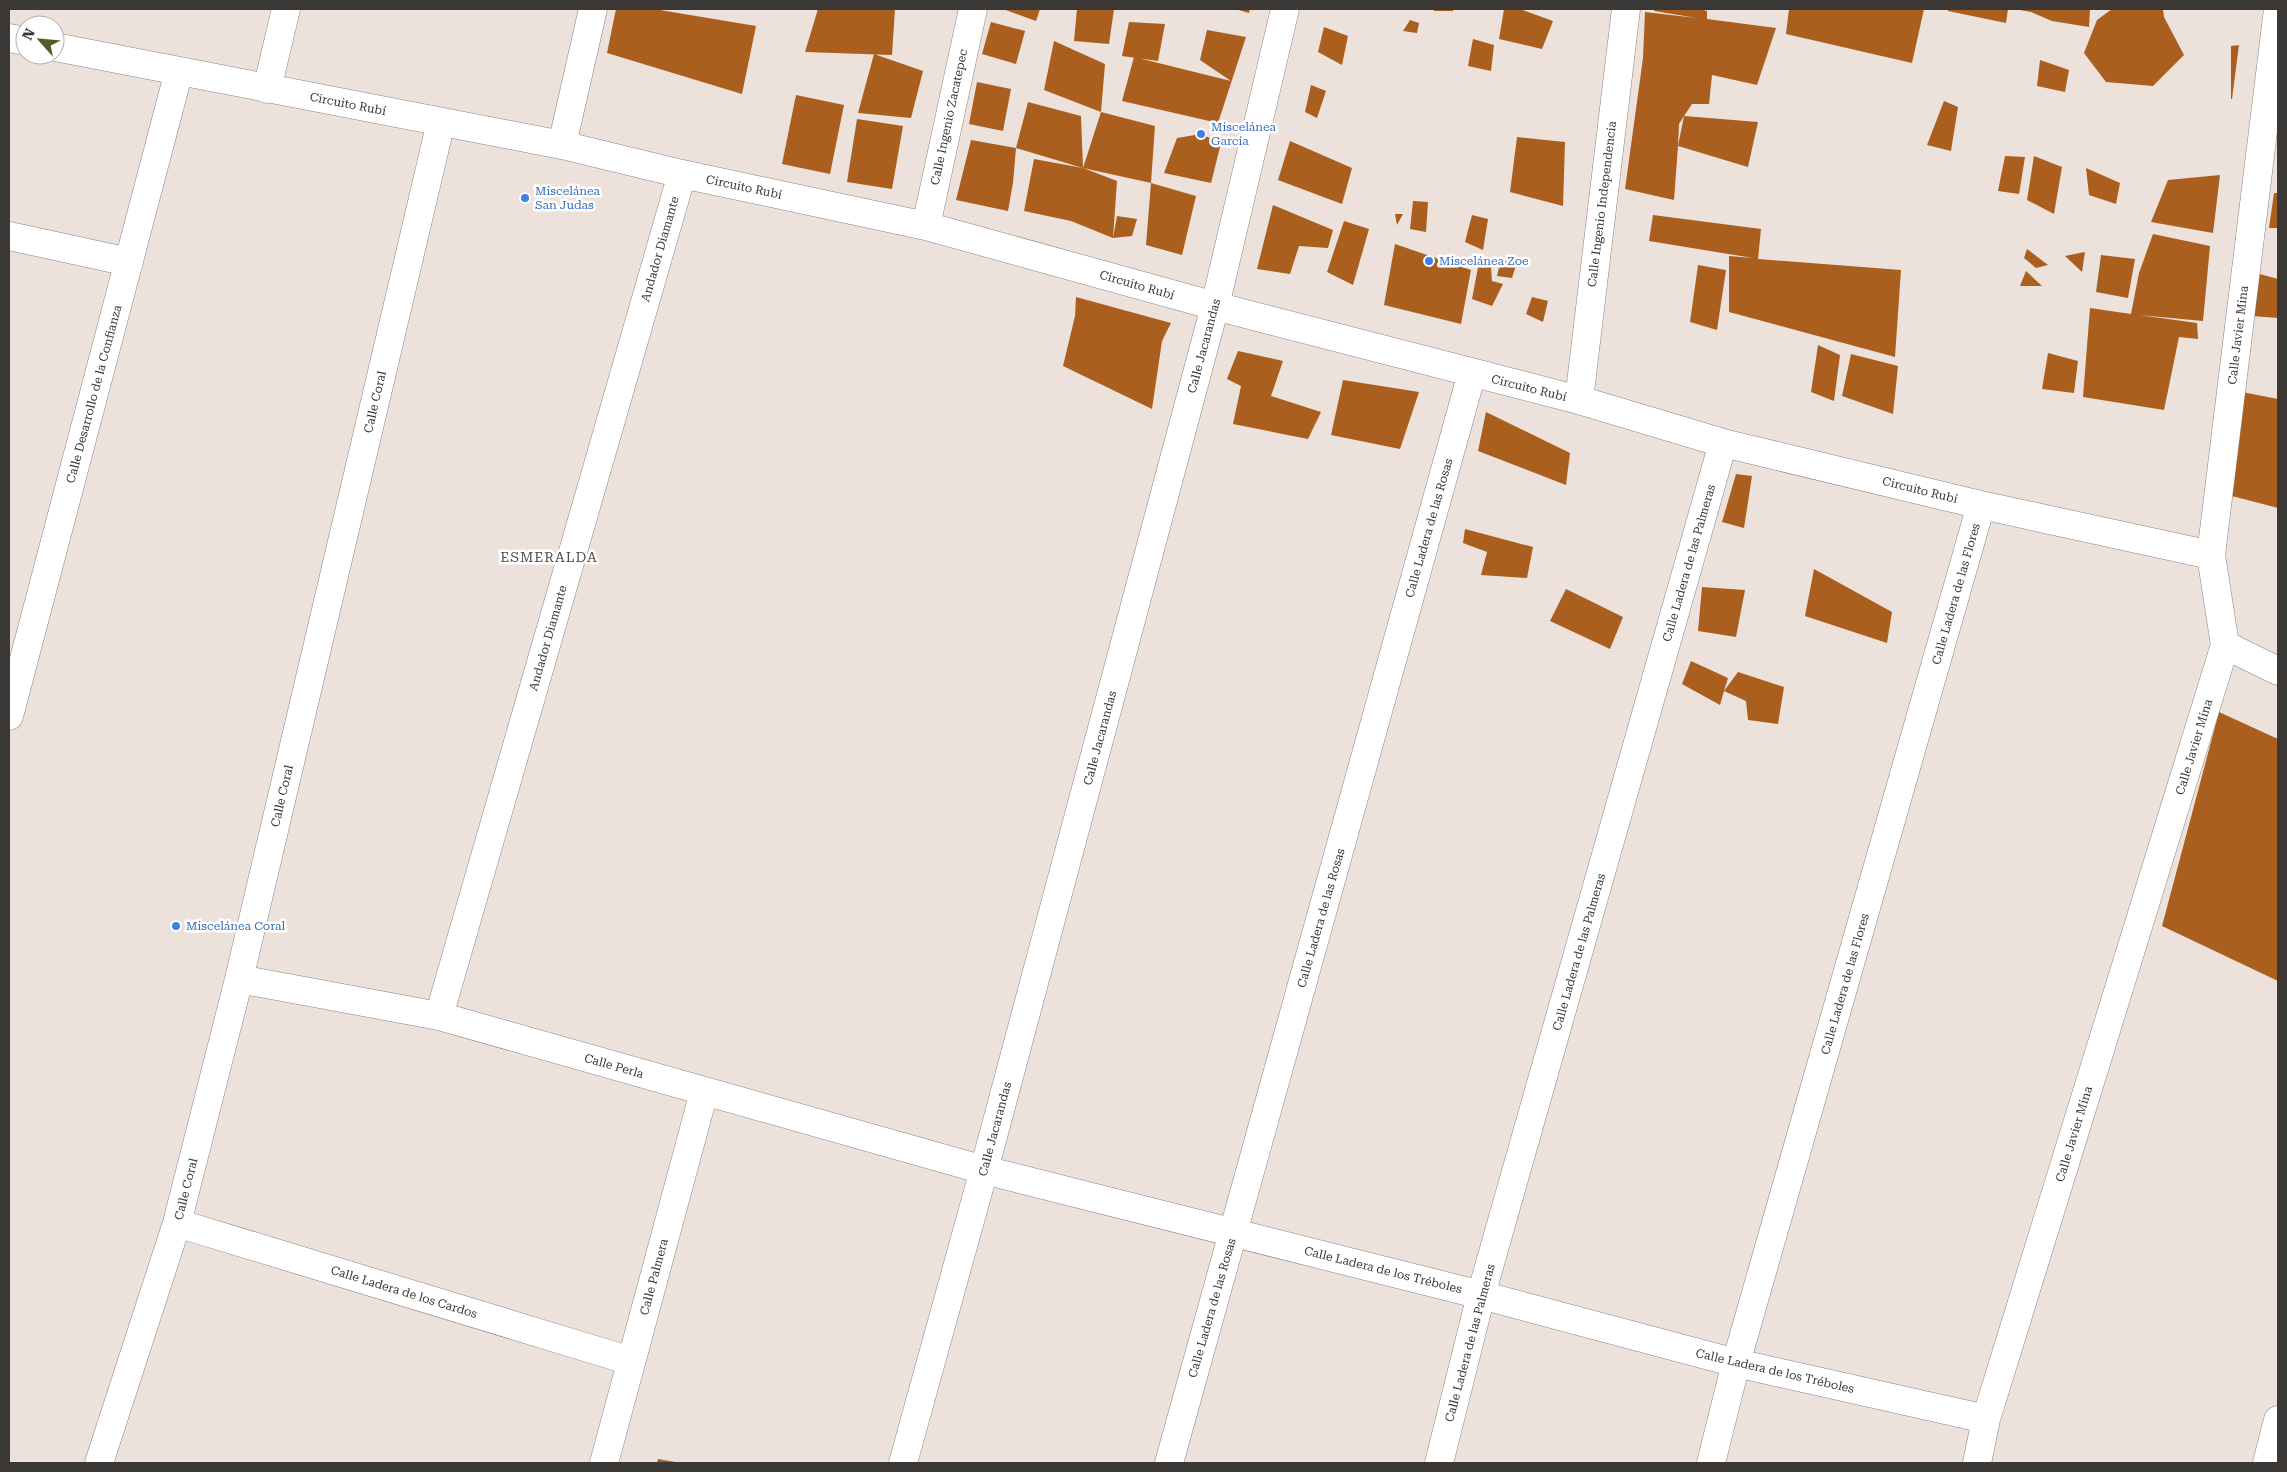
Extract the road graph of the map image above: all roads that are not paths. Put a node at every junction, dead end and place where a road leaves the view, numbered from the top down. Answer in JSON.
{"nodes":[{"id":1,"x":286,"y":9,"type":"edge"},
{"id":2,"x":593,"y":9,"type":"edge"},
{"id":3,"x":973,"y":9,"type":"edge"},
{"id":4,"x":1285,"y":9,"type":"edge"},
{"id":5,"x":1626,"y":9,"type":"edge"},
{"id":6,"x":2278,"y":9,"type":"edge"},
{"id":7,"x":65,"y":49,"type":"edge"},
{"id":8,"x":179,"y":71,"type":"junction"},
{"id":9,"x":267,"y":89,"type":"junction"},
{"id":10,"x":441,"y":122,"type":"junction"},
{"id":11,"x":562,"y":144,"type":"junction"},
{"id":12,"x":682,"y":174,"type":"junction"},
{"id":13,"x":926,"y":226,"type":"junction"},
{"id":14,"x":9,"y":236,"type":"edge"},
{"id":15,"x":129,"y":262,"type":"junction"},
{"id":16,"x":1215,"y":306,"type":"junction"},
{"id":17,"x":1472,"y":373,"type":"junction"},
{"id":18,"x":1578,"y":400,"type":"junction"},
{"id":19,"x":1723,"y":443,"type":"junction"},
{"id":20,"x":1981,"y":505,"type":"junction"},
{"id":21,"x":2211,"y":555,"type":"junction"},
{"id":22,"x":2225,"y":645,"type":"junction"},
{"id":23,"x":2278,"y":671,"type":"edge"},
{"id":24,"x":9,"y":716,"type":"edge"},
{"id":25,"x":240,"y":979,"type":"junction"},
{"id":26,"x":439,"y":1016,"type":"junction"},
{"id":27,"x":704,"y":1092,"type":"junction"},
{"id":28,"x":984,"y":1170,"type":"junction"},
{"id":29,"x":177,"y":1223,"type":"junction"},
{"id":30,"x":1233,"y":1232,"type":"junction"},
{"id":31,"x":1481,"y":1295,"type":"junction"},
{"id":32,"x":631,"y":1361,"type":"junction"},
{"id":33,"x":1736,"y":1363,"type":"junction"},
{"id":34,"x":1986,"y":1419,"type":"junction"},
{"id":35,"x":2278,"y":1420,"type":"edge"},
{"id":36,"x":99,"y":1463,"type":"edge"},
{"id":37,"x":604,"y":1463,"type":"edge"},
{"id":38,"x":903,"y":1463,"type":"edge"},
{"id":39,"x":1169,"y":1463,"type":"edge"},
{"id":40,"x":1439,"y":1463,"type":"edge"},
{"id":41,"x":1711,"y":1463,"type":"edge"},
{"id":42,"x":1977,"y":1463,"type":"edge"},
{"id":43,"x":2267,"y":1463,"type":"edge"}],
"edges":[{"from":1,"to":9,"type":"street"},
{"from":2,"to":11,"type":"street"},
{"from":3,"to":13,"type":"street","name":"Calle Ingenio Zacatepec"},
{"from":4,"to":16,"type":"street","name":"Calle Jacarandas"},
{"from":5,"to":18,"type":"street","name":"Calle Ingenio Independencia"},
{"from":6,"to":21,"type":"street","name":"Calle Javier Mina"},
{"from":7,"to":8,"type":"street","name":"Circuito Rubí"},
{"from":8,"to":9,"type":"street","name":"Circuito Rubí"},
{"from":8,"to":15,"type":"street","name":"Calle Desarrollo de la Confianza"},
{"from":9,"to":10,"type":"street","name":"Circuito Rubí"},
{"from":10,"to":11,"type":"street","name":"Circuito Rubí"},
{"from":10,"to":25,"type":"street","name":"Calle Coral"},
{"from":11,"to":12,"type":"street","name":"Circuito Rubí"},
{"from":12,"to":13,"type":"street","name":"Circuito Rubí"},
{"from":12,"to":26,"type":"street","name":"Andador Diamante"},
{"from":13,"to":16,"type":"street","name":"Circuito Rubí"},
{"from":14,"to":15,"type":"street"},
{"from":15,"to":24,"type":"street","name":"Calle Desarrollo de la Confianza"},
{"from":16,"to":17,"type":"street","name":"Circuito Rubí"},
{"from":16,"to":28,"type":"street","name":"Calle Jacarandas"},
{"from":17,"to":18,"type":"street","name":"Circuito Rubí"},
{"from":17,"to":30,"type":"street","name":"Calle Ladera de las Rosas"},
{"from":18,"to":19,"type":"street","name":"Circuito Rubí"},
{"from":19,"to":20,"type":"street","name":"Circuito Rubí"},
{"from":19,"to":31,"type":"street","name":"Calle Ladera de las Palmeras"},
{"from":20,"to":21,"type":"street","name":"Circuito Rubí"},
{"from":20,"to":33,"type":"street","name":"Calle Ladera de las Flores"},
{"from":21,"to":22,"type":"street","name":"Calle Javier Mina"},
{"from":22,"to":23,"type":"street"},
{"from":22,"to":34,"type":"street","name":"Calle Javier Mina"},
{"from":25,"to":26,"type":"street","name":"Calle Perla"},
{"from":25,"to":29,"type":"street","name":"Calle Coral"},
{"from":26,"to":27,"type":"street","name":"Calle Perla"},
{"from":27,"to":28,"type":"street","name":"Calle Perla"},
{"from":27,"to":32,"type":"street","name":"Calle Palmera"},
{"from":28,"to":30,"type":"street","name":"Calle Ladera de los Tréboles"},
{"from":28,"to":38,"type":"street","name":"Calle Jacarandas"},
{"from":29,"to":32,"type":"street","name":"Calle Ladera de los Cardos"},
{"from":29,"to":36,"type":"street","name":"Calle Coral"},
{"from":30,"to":31,"type":"street","name":"Calle Ladera de los Tréboles"},
{"from":30,"to":39,"type":"street","name":"Calle Ladera de las Rosas"},
{"from":31,"to":33,"type":"street","name":"Calle Ladera de los Tréboles"},
{"from":31,"to":40,"type":"street","name":"Calle Ladera de las Palmeras"},
{"from":32,"to":37,"type":"street","name":"Calle Palmera"},
{"from":33,"to":34,"type":"street","name":"Calle Ladera de los Tréboles"},
{"from":33,"to":41,"type":"street","name":"Calle Ladera de las Flores"},
{"from":34,"to":42,"type":"street","name":"Calle Javier Mina"},
{"from":35,"to":43,"type":"street"}]}
